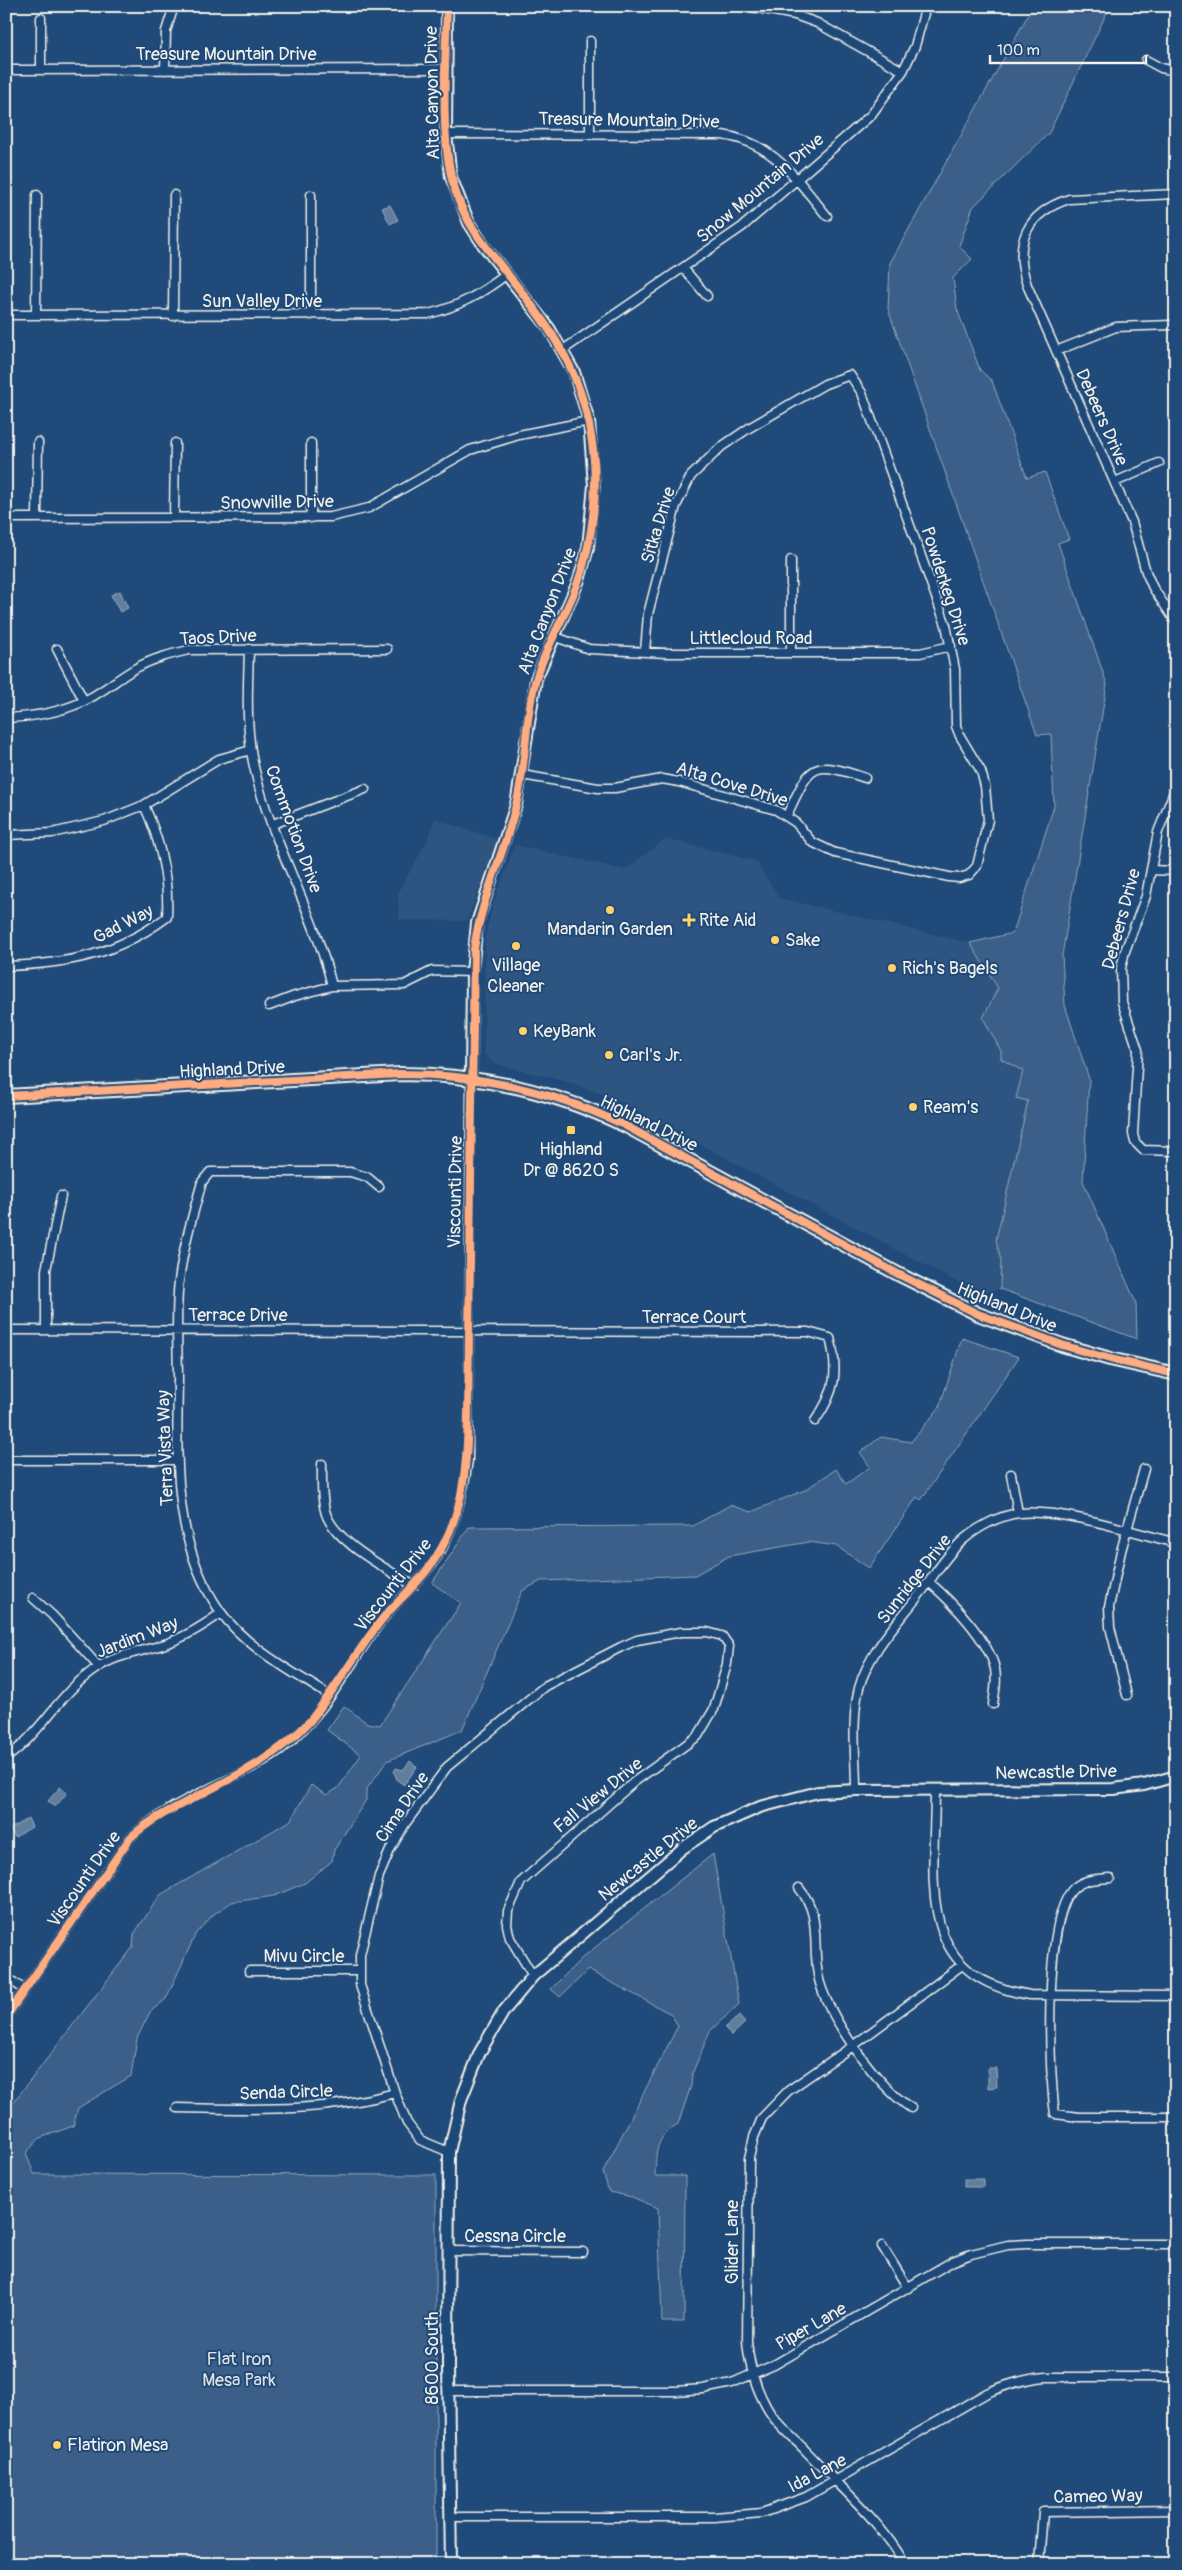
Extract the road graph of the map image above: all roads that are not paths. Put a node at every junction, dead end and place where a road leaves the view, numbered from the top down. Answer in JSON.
{"nodes":[{"id":1,"x":174,"y":6,"type":"edge"},
{"id":2,"x":446,"y":6,"type":"edge"},
{"id":3,"x":747,"y":6,"type":"edge"},
{"id":4,"x":926,"y":6,"type":"edge"},
{"id":5,"x":41,"y":18,"type":"dead end"},
{"id":6,"x":590,"y":41,"type":"dead end"},
{"id":7,"x":1146,"y":60,"type":"dead end"},
{"id":8,"x":446,"y":69,"type":"junction"},
{"id":9,"x":6,"y":70,"type":"edge"},
{"id":10,"x":41,"y":70,"type":"junction"},
{"id":11,"x":165,"y":70,"type":"junction"},
{"id":12,"x":903,"y":71,"type":"junction"},
{"id":13,"x":1176,"y":71,"type":"edge"},
{"id":14,"x":446,"y":134,"type":"junction"},
{"id":15,"x":590,"y":135,"type":"junction"},
{"id":16,"x":797,"y":180,"type":"junction"},
{"id":17,"x":1176,"y":194,"type":"edge"},
{"id":18,"x":37,"y":195,"type":"dead end"},
{"id":19,"x":174,"y":195,"type":"dead end"},
{"id":20,"x":311,"y":195,"type":"dead end"},
{"id":21,"x":827,"y":216,"type":"dead end"},
{"id":22,"x":684,"y":269,"type":"junction"},
{"id":23,"x":507,"y":274,"type":"junction"},
{"id":24,"x":707,"y":296,"type":"dead end"},
{"id":25,"x":6,"y":315,"type":"edge"},
{"id":26,"x":36,"y":316,"type":"junction"},
{"id":27,"x":173,"y":316,"type":"junction"},
{"id":28,"x":311,"y":316,"type":"junction"},
{"id":29,"x":1172,"y":325,"type":"dead end"},
{"id":30,"x":563,"y":350,"type":"junction"},
{"id":31,"x":1056,"y":351,"type":"junction"},
{"id":32,"x":850,"y":375,"type":"joint"},
{"id":33,"x":589,"y":421,"type":"junction"},
{"id":34,"x":38,"y":442,"type":"dead end"},
{"id":35,"x":174,"y":443,"type":"dead end"},
{"id":36,"x":312,"y":443,"type":"dead end"},
{"id":37,"x":1159,"y":463,"type":"dead end"},
{"id":38,"x":1115,"y":482,"type":"junction"},
{"id":39,"x":6,"y":518,"type":"edge"},
{"id":40,"x":37,"y":518,"type":"junction"},
{"id":41,"x":174,"y":518,"type":"junction"},
{"id":42,"x":311,"y":518,"type":"junction"},
{"id":43,"x":791,"y":560,"type":"dead end"},
{"id":44,"x":1176,"y":622,"type":"edge"},
{"id":45,"x":553,"y":636,"type":"junction"},
{"id":46,"x":951,"y":646,"type":"junction"},
{"id":47,"x":57,"y":649,"type":"dead end"},
{"id":48,"x":249,"y":649,"type":"junction"},
{"id":49,"x":387,"y":649,"type":"dead end"},
{"id":50,"x":645,"y":652,"type":"junction"},
{"id":51,"x":791,"y":653,"type":"junction"},
{"id":52,"x":84,"y":702,"type":"junction"},
{"id":53,"x":6,"y":718,"type":"edge"},
{"id":54,"x":250,"y":750,"type":"junction"},
{"id":55,"x":522,"y":775,"type":"junction"},
{"id":56,"x":866,"y":778,"type":"dead end"},
{"id":57,"x":1176,"y":787,"type":"edge"},
{"id":58,"x":366,"y":789,"type":"dead end"},
{"id":59,"x":144,"y":805,"type":"junction"},
{"id":60,"x":787,"y":815,"type":"junction"},
{"id":61,"x":273,"y":824,"type":"junction"},
{"id":62,"x":6,"y":835,"type":"edge"},
{"id":63,"x":1151,"y":870,"type":"junction"},
{"id":64,"x":1176,"y":872,"type":"edge"},
{"id":65,"x":949,"y":877,"type":"joint"},
{"id":66,"x":6,"y":966,"type":"edge"},
{"id":67,"x":472,"y":972,"type":"junction"},
{"id":68,"x":332,"y":986,"type":"junction"},
{"id":69,"x":269,"y":1006,"type":"dead end"},
{"id":70,"x":472,"y":1079,"type":"junction"},
{"id":71,"x":6,"y":1096,"type":"edge"},
{"id":72,"x":1176,"y":1151,"type":"edge"},
{"id":73,"x":379,"y":1187,"type":"dead end"},
{"id":74,"x":62,"y":1196,"type":"dead end"},
{"id":75,"x":6,"y":1330,"type":"edge"},
{"id":76,"x":46,"y":1330,"type":"junction"},
{"id":77,"x":178,"y":1330,"type":"junction"},
{"id":78,"x":469,"y":1330,"type":"junction"},
{"id":79,"x":1176,"y":1374,"type":"edge"},
{"id":80,"x":815,"y":1421,"type":"dead end"},
{"id":81,"x":6,"y":1460,"type":"edge"},
{"id":82,"x":178,"y":1460,"type":"junction"},
{"id":83,"x":322,"y":1464,"type":"dead end"},
{"id":84,"x":1144,"y":1469,"type":"dead end"},
{"id":85,"x":1011,"y":1474,"type":"dead end"},
{"id":86,"x":1018,"y":1513,"type":"junction"},
{"id":87,"x":1127,"y":1531,"type":"junction"},
{"id":88,"x":1176,"y":1543,"type":"edge"},
{"id":89,"x":929,"y":1582,"type":"junction"},
{"id":90,"x":414,"y":1586,"type":"junction"},
{"id":91,"x":33,"y":1598,"type":"dead end"},
{"id":92,"x":221,"y":1613,"type":"junction"},
{"id":93,"x":727,"y":1640,"type":"joint"},
{"id":94,"x":98,"y":1666,"type":"junction"},
{"id":95,"x":1127,"y":1695,"type":"dead end"},
{"id":96,"x":330,"y":1696,"type":"junction"},
{"id":97,"x":993,"y":1704,"type":"dead end"},
{"id":98,"x":6,"y":1758,"type":"edge"},
{"id":99,"x":1176,"y":1776,"type":"edge"},
{"id":100,"x":856,"y":1790,"type":"junction"},
{"id":101,"x":934,"y":1790,"type":"junction"},
{"id":102,"x":1110,"y":1878,"type":"dead end"},
{"id":103,"x":799,"y":1888,"type":"dead end"},
{"id":104,"x":962,"y":1966,"type":"junction"},
{"id":105,"x":249,"y":1971,"type":"dead end"},
{"id":106,"x":358,"y":1971,"type":"junction"},
{"id":107,"x":533,"y":1976,"type":"junction"},
{"id":108,"x":6,"y":1977,"type":"edge"},
{"id":109,"x":25,"y":1990,"type":"junction"},
{"id":110,"x":1052,"y":1996,"type":"junction"},
{"id":111,"x":1176,"y":1996,"type":"edge"},
{"id":112,"x":6,"y":2017,"type":"edge"},
{"id":113,"x":854,"y":2045,"type":"junction"},
{"id":114,"x":395,"y":2093,"type":"junction"},
{"id":115,"x":177,"y":2108,"type":"dead end"},
{"id":116,"x":911,"y":2108,"type":"dead end"},
{"id":117,"x":1176,"y":2117,"type":"edge"},
{"id":118,"x":449,"y":2152,"type":"junction"},
{"id":119,"x":1176,"y":2244,"type":"edge"},
{"id":120,"x":882,"y":2246,"type":"dead end"},
{"id":121,"x":448,"y":2251,"type":"junction"},
{"id":122,"x":583,"y":2252,"type":"dead end"},
{"id":123,"x":908,"y":2288,"type":"junction"},
{"id":124,"x":753,"y":2375,"type":"junction"},
{"id":125,"x":1176,"y":2377,"type":"edge"},
{"id":126,"x":449,"y":2391,"type":"junction"},
{"id":127,"x":834,"y":2481,"type":"junction"},
{"id":128,"x":1176,"y":2510,"type":"edge"},
{"id":129,"x":450,"y":2517,"type":"junction"},
{"id":130,"x":451,"y":2564,"type":"edge"},
{"id":131,"x":905,"y":2564,"type":"edge"},
{"id":132,"x":1040,"y":2564,"type":"edge"}],
"edges":[{"from":1,"to":11,"type":"street"},
{"from":2,"to":8,"type":"street","name":"Alta Canyon Drive"},
{"from":3,"to":12,"type":"street"},
{"from":4,"to":12,"type":"street","name":"Snow Mountain Drive"},
{"from":5,"to":10,"type":"street"},
{"from":6,"to":15,"type":"street"},
{"from":7,"to":13,"type":"street"},
{"from":8,"to":11,"type":"street","name":"Treasure Mountain Drive"},
{"from":8,"to":14,"type":"street","name":"Alta Canyon Drive"},
{"from":9,"to":10,"type":"street","name":"Treasure Mountain Drive"},
{"from":10,"to":11,"type":"street","name":"Treasure Mountain Drive"},
{"from":12,"to":16,"type":"street","name":"Snow Mountain Drive"},
{"from":14,"to":15,"type":"street","name":"Treasure Mountain Drive"},
{"from":14,"to":23,"type":"street","name":"Alta Canyon Drive"},
{"from":15,"to":16,"type":"street","name":"Treasure Mountain Drive"},
{"from":16,"to":21,"type":"street","name":"Treasure Mountain Drive"},
{"from":16,"to":22,"type":"street","name":"Snow Mountain Drive"},
{"from":17,"to":31,"type":"street","name":"Debeers Drive"},
{"from":18,"to":26,"type":"street"},
{"from":19,"to":27,"type":"street"},
{"from":20,"to":28,"type":"street"},
{"from":22,"to":24,"type":"street"},
{"from":22,"to":30,"type":"street","name":"Snow Mountain Drive"},
{"from":23,"to":28,"type":"street","name":"Sun Valley Drive"},
{"from":23,"to":30,"type":"street","name":"Alta Canyon Drive"},
{"from":25,"to":26,"type":"street","name":"Sun Valley Drive"},
{"from":26,"to":27,"type":"street","name":"Sun Valley Drive"},
{"from":27,"to":28,"type":"street","name":"Sun Valley Drive"},
{"from":29,"to":31,"type":"street"},
{"from":30,"to":33,"type":"street","name":"Alta Canyon Drive"},
{"from":31,"to":38,"type":"street","name":"Debeers Drive"},
{"from":32,"to":46,"type":"street","name":"Powderkeg Drive"},
{"from":32,"to":50,"type":"street","name":"Sitka Drive"},
{"from":33,"to":42,"type":"street","name":"Snowville Drive"},
{"from":33,"to":45,"type":"street","name":"Alta Canyon Drive"},
{"from":34,"to":40,"type":"street"},
{"from":35,"to":41,"type":"street"},
{"from":36,"to":42,"type":"street"},
{"from":37,"to":38,"type":"street"},
{"from":38,"to":44,"type":"street","name":"Debeers Drive"},
{"from":39,"to":40,"type":"street","name":"Snowville Drive"},
{"from":40,"to":41,"type":"street","name":"Snowville Drive"},
{"from":41,"to":42,"type":"street","name":"Snowville Drive"},
{"from":43,"to":51,"type":"street"},
{"from":45,"to":50,"type":"street","name":"Littlecloud Road"},
{"from":45,"to":55,"type":"street","name":"Alta Canyon Drive"},
{"from":46,"to":51,"type":"street","name":"Littlecloud Road"},
{"from":46,"to":65,"type":"street","name":"Powderkeg Drive"},
{"from":47,"to":52,"type":"street"},
{"from":48,"to":49,"type":"street","name":"Taos Drive"},
{"from":48,"to":52,"type":"street","name":"Taos Drive"},
{"from":48,"to":54,"type":"street","name":"Commotion Drive"},
{"from":50,"to":51,"type":"street","name":"Littlecloud Road"},
{"from":52,"to":53,"type":"street","name":"Taos Drive"},
{"from":54,"to":59,"type":"street"},
{"from":54,"to":61,"type":"street","name":"Commotion Drive"},
{"from":55,"to":60,"type":"street","name":"Alta Cove Drive"},
{"from":55,"to":67,"type":"street","name":"Alta Canyon Drive"},
{"from":56,"to":60,"type":"street"},
{"from":57,"to":63,"type":"street","name":"Debeers Drive"},
{"from":58,"to":61,"type":"street"},
{"from":59,"to":62,"type":"street"},
{"from":59,"to":66,"type":"street","name":"Gad Way"},
{"from":60,"to":65,"type":"street","name":"Alta Cove Drive"},
{"from":61,"to":68,"type":"street","name":"Commotion Drive"},
{"from":63,"to":64,"type":"street"},
{"from":63,"to":72,"type":"street","name":"Debeers Drive"},
{"from":67,"to":68,"type":"street"},
{"from":67,"to":70,"type":"street","name":"Alta Canyon Drive"},
{"from":68,"to":69,"type":"street"},
{"from":70,"to":71,"type":"main road","name":"Highland Drive"},
{"from":70,"to":78,"type":"street","name":"Viscounti Drive"},
{"from":70,"to":79,"type":"main road","name":"Highland Drive"},
{"from":73,"to":77,"type":"street","name":"Terra Vista Way"},
{"from":74,"to":76,"type":"street"},
{"from":75,"to":76,"type":"street","name":"Terrace Drive"},
{"from":76,"to":77,"type":"street","name":"Terrace Drive"},
{"from":77,"to":78,"type":"street","name":"Terrace Drive"},
{"from":77,"to":82,"type":"street","name":"Terra Vista Way"},
{"from":78,"to":80,"type":"street","name":"Terrace Court"},
{"from":78,"to":90,"type":"street","name":"Viscounti Drive"},
{"from":81,"to":82,"type":"street"},
{"from":82,"to":92,"type":"street","name":"Terra Vista Way"},
{"from":83,"to":90,"type":"street"},
{"from":84,"to":87,"type":"street"},
{"from":85,"to":86,"type":"street"},
{"from":86,"to":87,"type":"street","name":"Sunridge Drive"},
{"from":86,"to":89,"type":"street","name":"Sunridge Drive"},
{"from":87,"to":88,"type":"street","name":"Sunridge Drive"},
{"from":87,"to":95,"type":"street"},
{"from":89,"to":97,"type":"street"},
{"from":89,"to":100,"type":"street","name":"Sunridge Drive"},
{"from":90,"to":96,"type":"street","name":"Viscounti Drive"},
{"from":91,"to":94,"type":"street"},
{"from":92,"to":94,"type":"street","name":"Jardim Way"},
{"from":92,"to":96,"type":"street","name":"Terra Vista Way"},
{"from":93,"to":106,"type":"street","name":"Cima Drive"},
{"from":93,"to":107,"type":"street","name":"Fall View Drive"},
{"from":94,"to":98,"type":"street","name":"Jardim Way"},
{"from":96,"to":109,"type":"street","name":"Viscounti Drive"},
{"from":99,"to":101,"type":"street","name":"Newcastle Drive"},
{"from":100,"to":101,"type":"street","name":"Newcastle Drive"},
{"from":100,"to":107,"type":"street","name":"Newcastle Drive"},
{"from":101,"to":104,"type":"street"},
{"from":102,"to":110,"type":"street"},
{"from":103,"to":113,"type":"street"},
{"from":104,"to":110,"type":"street"},
{"from":104,"to":113,"type":"street","name":"Glider Lane"},
{"from":105,"to":106,"type":"street","name":"Mivu Circle"},
{"from":106,"to":114,"type":"street","name":"Cima Drive"},
{"from":107,"to":118,"type":"street","name":"Newcastle Drive"},
{"from":108,"to":109,"type":"street"},
{"from":109,"to":112,"type":"street","name":"Viscounti Drive"},
{"from":110,"to":111,"type":"street"},
{"from":110,"to":117,"type":"street"},
{"from":113,"to":116,"type":"street"},
{"from":113,"to":124,"type":"street","name":"Glider Lane"},
{"from":114,"to":115,"type":"street","name":"Senda Circle"},
{"from":114,"to":118,"type":"street","name":"Cima Drive"},
{"from":118,"to":121,"type":"street","name":"8600 South"},
{"from":119,"to":123,"type":"street","name":"Piper Lane"},
{"from":120,"to":123,"type":"street"},
{"from":121,"to":122,"type":"street","name":"Cessna Circle"},
{"from":121,"to":126,"type":"street","name":"8600 South"},
{"from":123,"to":124,"type":"street","name":"Piper Lane"},
{"from":124,"to":126,"type":"street","name":"Piper Lane"},
{"from":124,"to":127,"type":"street","name":"Glider Lane"},
{"from":125,"to":127,"type":"street","name":"Ida Lane"},
{"from":126,"to":129,"type":"street","name":"8600 South"},
{"from":127,"to":129,"type":"street","name":"Ida Lane"},
{"from":127,"to":131,"type":"street","name":"Glider Lane"},
{"from":128,"to":132,"type":"street","name":"Cameo Way"},
{"from":129,"to":130,"type":"street","name":"8600 South"}]}
